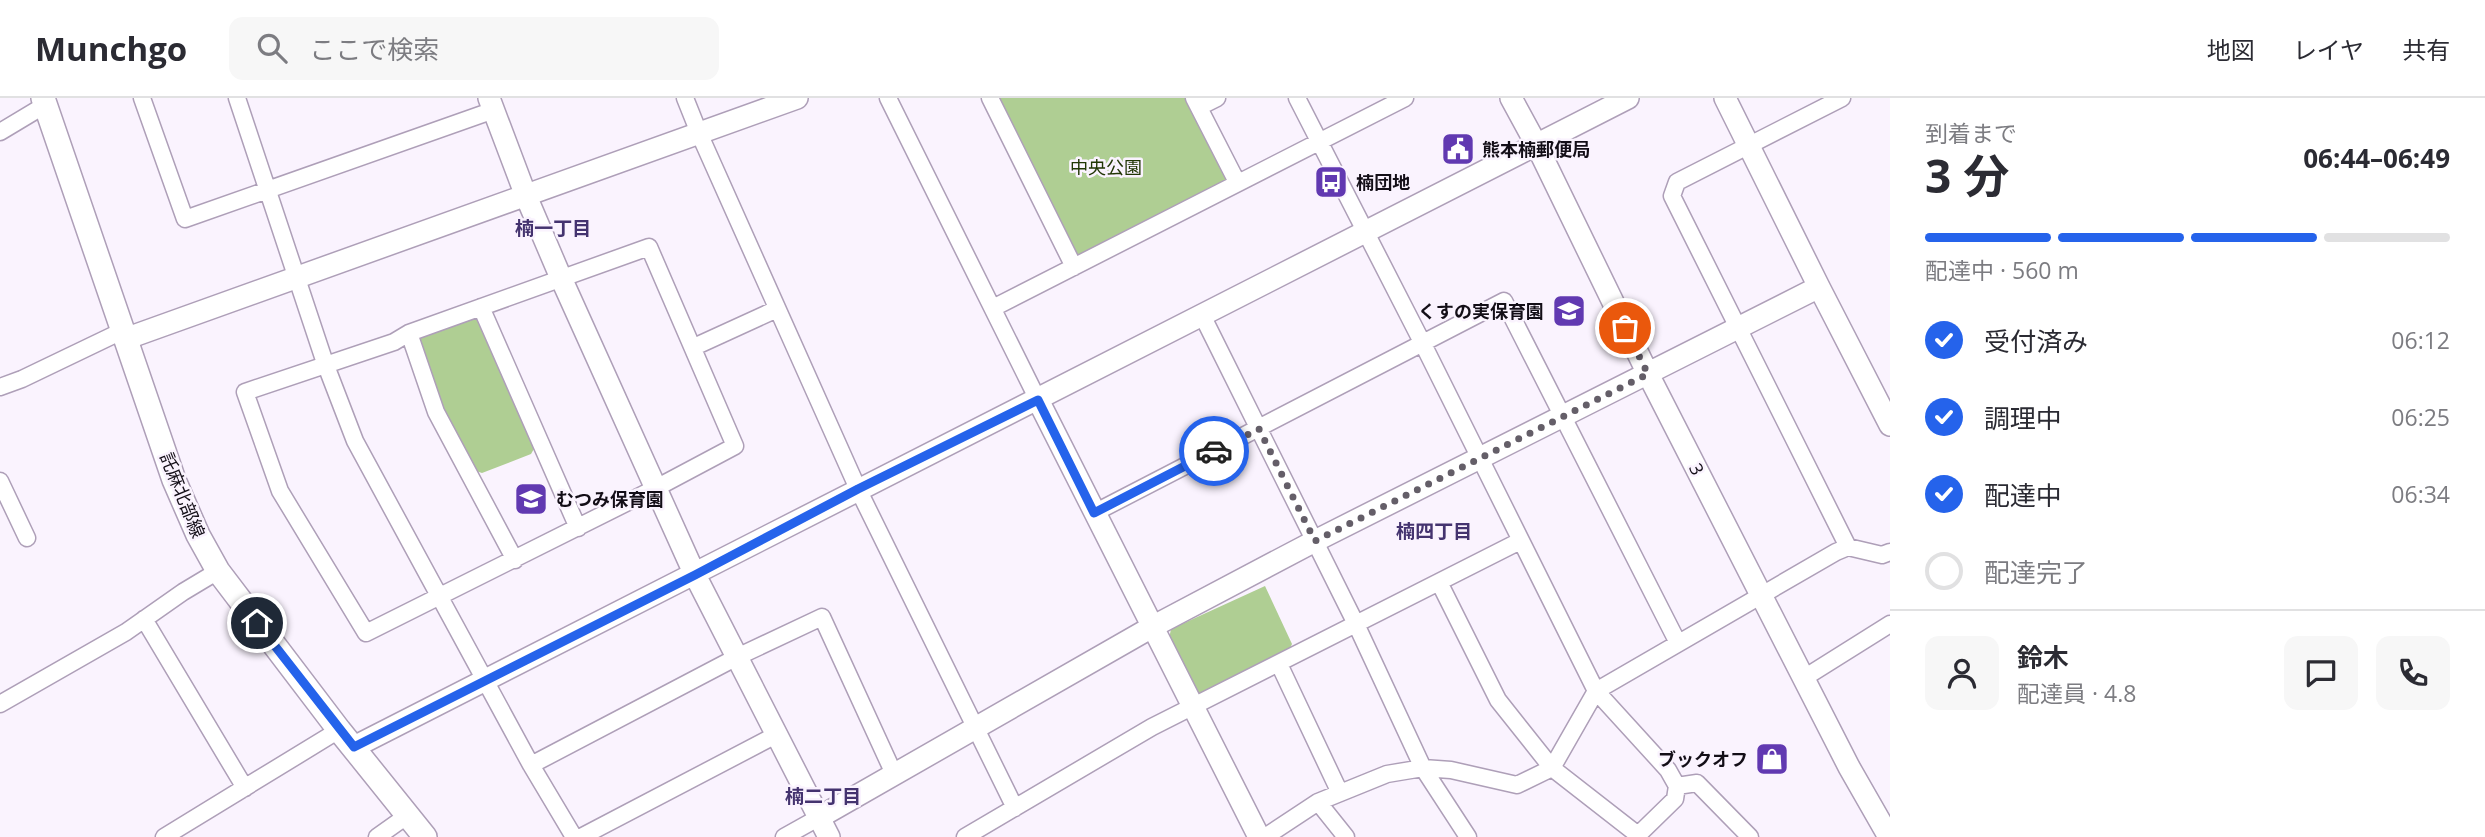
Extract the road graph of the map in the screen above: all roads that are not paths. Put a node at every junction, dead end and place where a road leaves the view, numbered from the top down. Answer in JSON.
{"nodes":[{"id":1,"x":142,"y":98,"type":"edge"},
{"id":2,"x":237,"y":98,"type":"edge"},
{"id":3,"x":685,"y":98,"type":"edge"},
{"id":4,"x":797,"y":98,"type":"edge"},
{"id":5,"x":887,"y":98,"type":"edge"},
{"id":6,"x":990,"y":98,"type":"edge"},
{"id":7,"x":1217,"y":98,"type":"edge"},
{"id":8,"x":1297,"y":98,"type":"edge"},
{"id":9,"x":1511,"y":98,"type":"edge"},
{"id":10,"x":1628,"y":98,"type":"edge"},
{"id":11,"x":1725,"y":98,"type":"edge"},
{"id":12,"x":1842,"y":98,"type":"edge"},
{"id":13,"x":1402,"y":99,"type":"edge"},
{"id":14,"x":44,"y":101,"type":"edge"},
{"id":15,"x":1196,"y":102,"type":"edge"},
{"id":16,"x":491,"y":104,"type":"edge"},
{"id":17,"x":0,"y":132,"type":"edge"},
{"id":18,"x":699,"y":133,"type":"junction"},
{"id":19,"x":1319,"y":141,"type":"junction"},
{"id":20,"x":1536,"y":144,"type":"junction"},
{"id":21,"x":1749,"y":144,"type":"junction"},
{"id":22,"x":1237,"y":182,"type":"junction"},
{"id":23,"x":267,"y":190,"type":"junction"},
{"id":24,"x":526,"y":196,"type":"junction"},
{"id":25,"x":1365,"y":230,"type":"junction"},
{"id":26,"x":1074,"y":267,"type":"junction"},
{"id":27,"x":296,"y":278,"type":"junction"},
{"id":28,"x":561,"y":278,"type":"junction"},
{"id":29,"x":1819,"y":287,"type":"junction"},
{"id":30,"x":481,"y":307,"type":"junction"},
{"id":31,"x":993,"y":308,"type":"junction"},
{"id":32,"x":777,"y":309,"type":"junction"},
{"id":33,"x":1202,"y":315,"type":"junction"},
{"id":34,"x":1740,"y":329,"type":"junction"},
{"id":35,"x":409,"y":333,"type":"junction"},
{"id":36,"x":124,"y":335,"type":"junction"},
{"id":37,"x":1423,"y":344,"type":"junction"},
{"id":38,"x":694,"y":347,"type":"junction"},
{"id":39,"x":324,"y":363,"type":"junction"},
{"id":40,"x":1648,"y":374,"type":"junction"},
{"id":41,"x":0,"y":387,"type":"edge"},
{"id":42,"x":1038,"y":400,"type":"junction"},
{"id":43,"x":1562,"y":417,"type":"junction"},
{"id":44,"x":1890,"y":425,"type":"edge"},
{"id":45,"x":1259,"y":429,"type":"junction"},
{"id":46,"x":1479,"y":459,"type":"junction"},
{"id":47,"x":0,"y":481,"type":"edge"},
{"id":48,"x":656,"y":488,"type":"junction"},
{"id":49,"x":858,"y":489,"type":"junction"},
{"id":50,"x":1094,"y":513,"type":"junction"},
{"id":51,"x":578,"y":528,"type":"junction"},
{"id":52,"x":27,"y":538,"type":"dead end"},
{"id":53,"x":1315,"y":541,"type":"junction"},
{"id":54,"x":1520,"y":541,"type":"junction"},
{"id":55,"x":1848,"y":547,"type":"junction"},
{"id":56,"x":1887,"y":557,"type":"edge"},
{"id":57,"x":515,"y":560,"type":"junction"},
{"id":58,"x":218,"y":571,"type":"junction"},
{"id":59,"x":695,"y":575,"type":"junction"},
{"id":60,"x":1439,"y":582,"type":"junction"},
{"id":61,"x":1762,"y":594,"type":"junction"},
{"id":62,"x":439,"y":598,"type":"junction"},
{"id":63,"x":144,"y":619,"type":"junction"},
{"id":64,"x":1356,"y":624,"type":"junction"},
{"id":65,"x":1890,"y":624,"type":"edge"},
{"id":66,"x":1152,"y":627,"type":"junction"},
{"id":67,"x":1678,"y":643,"type":"junction"},
{"id":68,"x":737,"y":657,"type":"junction"},
{"id":69,"x":1279,"y":664,"type":"junction"},
{"id":70,"x":1804,"y":678,"type":"junction"},
{"id":71,"x":484,"y":680,"type":"junction"},
{"id":72,"x":1596,"y":691,"type":"junction"},
{"id":73,"x":2,"y":697,"type":"edge"},
{"id":74,"x":1193,"y":708,"type":"junction"},
{"id":75,"x":975,"y":727,"type":"junction"},
{"id":76,"x":776,"y":735,"type":"junction"},
{"id":77,"x":347,"y":738,"type":"junction"},
{"id":78,"x":531,"y":765,"type":"junction"},
{"id":79,"x":1423,"y":768,"type":"junction"},
{"id":80,"x":1552,"y":768,"type":"junction"},
{"id":81,"x":894,"y":774,"type":"junction"},
{"id":82,"x":1677,"y":786,"type":"junction"},
{"id":83,"x":245,"y":788,"type":"junction"},
{"id":84,"x":1340,"y":793,"type":"junction"},
{"id":85,"x":1318,"y":802,"type":"junction"},
{"id":86,"x":1015,"y":808,"type":"junction"},
{"id":87,"x":408,"y":815,"type":"junction"},
{"id":88,"x":818,"y":818,"type":"junction"},
{"id":89,"x":1640,"y":835,"type":"edge"},
{"id":90,"x":164,"y":837,"type":"edge"},
{"id":91,"x":377,"y":837,"type":"edge"},
{"id":92,"x":425,"y":837,"type":"edge"},
{"id":93,"x":574,"y":837,"type":"edge"},
{"id":94,"x":581,"y":837,"type":"edge"},
{"id":95,"x":784,"y":837,"type":"edge"},
{"id":96,"x":829,"y":837,"type":"edge"},
{"id":97,"x":965,"y":837,"type":"edge"},
{"id":98,"x":1259,"y":837,"type":"edge"},
{"id":99,"x":1265,"y":837,"type":"edge"},
{"id":100,"x":1346,"y":837,"type":"edge"},
{"id":101,"x":1468,"y":837,"type":"edge"},
{"id":102,"x":1750,"y":837,"type":"edge"},
{"id":103,"x":1889,"y":837,"type":"edge"}],
"edges":[{"from":1,"to":23,"type":"street"},
{"from":2,"to":23,"type":"street"},
{"from":3,"to":18,"type":"street"},
{"from":4,"to":18,"type":"street"},
{"from":5,"to":31,"type":"street"},
{"from":6,"to":26,"type":"street"},
{"from":7,"to":15,"type":"street"},
{"from":8,"to":19,"type":"street"},
{"from":9,"to":20,"type":"street","name":"3"},
{"from":10,"to":20,"type":"street"},
{"from":11,"to":21,"type":"street"},
{"from":12,"to":21,"type":"street"},
{"from":13,"to":19,"type":"street"},
{"from":14,"to":17,"type":"street"},
{"from":14,"to":36,"type":"main road","name":"託麻北部線"},
{"from":15,"to":22,"type":"street"},
{"from":16,"to":23,"type":"street"},
{"from":16,"to":24,"type":"street"},
{"from":18,"to":24,"type":"street"},
{"from":18,"to":32,"type":"street"},
{"from":19,"to":22,"type":"street"},
{"from":19,"to":25,"type":"street"},
{"from":20,"to":25,"type":"street"},
{"from":20,"to":40,"type":"street","name":"3"},
{"from":21,"to":29,"type":"street"},
{"from":21,"to":34,"type":"street"},
{"from":22,"to":26,"type":"street"},
{"from":23,"to":27,"type":"street"},
{"from":24,"to":27,"type":"street"},
{"from":24,"to":28,"type":"street"},
{"from":25,"to":33,"type":"street"},
{"from":25,"to":37,"type":"street"},
{"from":26,"to":31,"type":"street"},
{"from":27,"to":36,"type":"street"},
{"from":27,"to":39,"type":"street"},
{"from":28,"to":30,"type":"street"},
{"from":28,"to":38,"type":"street"},
{"from":28,"to":48,"type":"street"},
{"from":29,"to":34,"type":"street"},
{"from":29,"to":44,"type":"street"},
{"from":30,"to":35,"type":"street"},
{"from":30,"to":51,"type":"street"},
{"from":31,"to":42,"type":"street"},
{"from":32,"to":38,"type":"street"},
{"from":32,"to":49,"type":"street"},
{"from":33,"to":42,"type":"street"},
{"from":33,"to":45,"type":"street"},
{"from":34,"to":40,"type":"street"},
{"from":34,"to":55,"type":"street"},
{"from":35,"to":39,"type":"street"},
{"from":35,"to":57,"type":"street"},
{"from":36,"to":41,"type":"street"},
{"from":36,"to":58,"type":"main road","name":"託麻北部線"},
{"from":37,"to":43,"type":"street"},
{"from":37,"to":45,"type":"street"},
{"from":37,"to":46,"type":"street"},
{"from":38,"to":48,"type":"street"},
{"from":39,"to":62,"type":"street"},
{"from":39,"to":62,"type":"street"},
{"from":40,"to":43,"type":"street"},
{"from":40,"to":61,"type":"street","name":"3"},
{"from":42,"to":49,"type":"street"},
{"from":42,"to":50,"type":"street"},
{"from":43,"to":46,"type":"street"},
{"from":43,"to":67,"type":"street"},
{"from":45,"to":50,"type":"street"},
{"from":45,"to":53,"type":"street"},
{"from":46,"to":53,"type":"street"},
{"from":46,"to":54,"type":"street"},
{"from":47,"to":52,"type":"street"},
{"from":48,"to":51,"type":"street"},
{"from":48,"to":59,"type":"street"},
{"from":49,"to":59,"type":"street"},
{"from":49,"to":75,"type":"street"},
{"from":50,"to":66,"type":"street"},
{"from":51,"to":57,"type":"street"},
{"from":53,"to":64,"type":"street"},
{"from":53,"to":66,"type":"street"},
{"from":54,"to":60,"type":"street"},
{"from":54,"to":72,"type":"street"},
{"from":55,"to":56,"type":"street"},
{"from":55,"to":61,"type":"street"},
{"from":57,"to":62,"type":"street"},
{"from":58,"to":63,"type":"street"},
{"from":58,"to":77,"type":"main road","name":"託麻北部線"},
{"from":59,"to":68,"type":"street"},
{"from":59,"to":71,"type":"street"},
{"from":60,"to":64,"type":"street"},
{"from":60,"to":80,"type":"street"},
{"from":61,"to":67,"type":"street"},
{"from":61,"to":70,"type":"street","name":"3"},
{"from":62,"to":71,"type":"street"},
{"from":63,"to":73,"type":"street"},
{"from":63,"to":83,"type":"street"},
{"from":64,"to":69,"type":"street"},
{"from":64,"to":79,"type":"street"},
{"from":65,"to":70,"type":"street"},
{"from":66,"to":74,"type":"street"},
{"from":66,"to":75,"type":"street"},
{"from":67,"to":72,"type":"street"},
{"from":68,"to":76,"type":"street"},
{"from":68,"to":78,"type":"street"},
{"from":68,"to":81,"type":"street"},
{"from":69,"to":74,"type":"street"},
{"from":69,"to":84,"type":"street"},
{"from":70,"to":103,"type":"street","name":"3"},
{"from":71,"to":77,"type":"street"},
{"from":71,"to":78,"type":"street"},
{"from":72,"to":80,"type":"street"},
{"from":72,"to":82,"type":"street"},
{"from":74,"to":86,"type":"street"},
{"from":74,"to":98,"type":"street"},
{"from":75,"to":81,"type":"street"},
{"from":75,"to":86,"type":"street"},
{"from":76,"to":88,"type":"street"},
{"from":76,"to":94,"type":"street"},
{"from":77,"to":83,"type":"street"},
{"from":77,"to":87,"type":"main road","name":"託麻北部線"},
{"from":78,"to":93,"type":"street"},
{"from":79,"to":80,"type":"street"},
{"from":79,"to":84,"type":"street"},
{"from":79,"to":101,"type":"street"},
{"from":80,"to":89,"type":"street"},
{"from":81,"to":88,"type":"street"},
{"from":82,"to":89,"type":"street"},
{"from":82,"to":102,"type":"street"},
{"from":83,"to":90,"type":"street"},
{"from":84,"to":85,"type":"street"},
{"from":85,"to":99,"type":"street"},
{"from":85,"to":100,"type":"street"},
{"from":86,"to":97,"type":"street"},
{"from":87,"to":91,"type":"street"},
{"from":87,"to":92,"type":"main road","name":"託麻北部線"},
{"from":88,"to":95,"type":"street"},
{"from":88,"to":96,"type":"street"}]}
